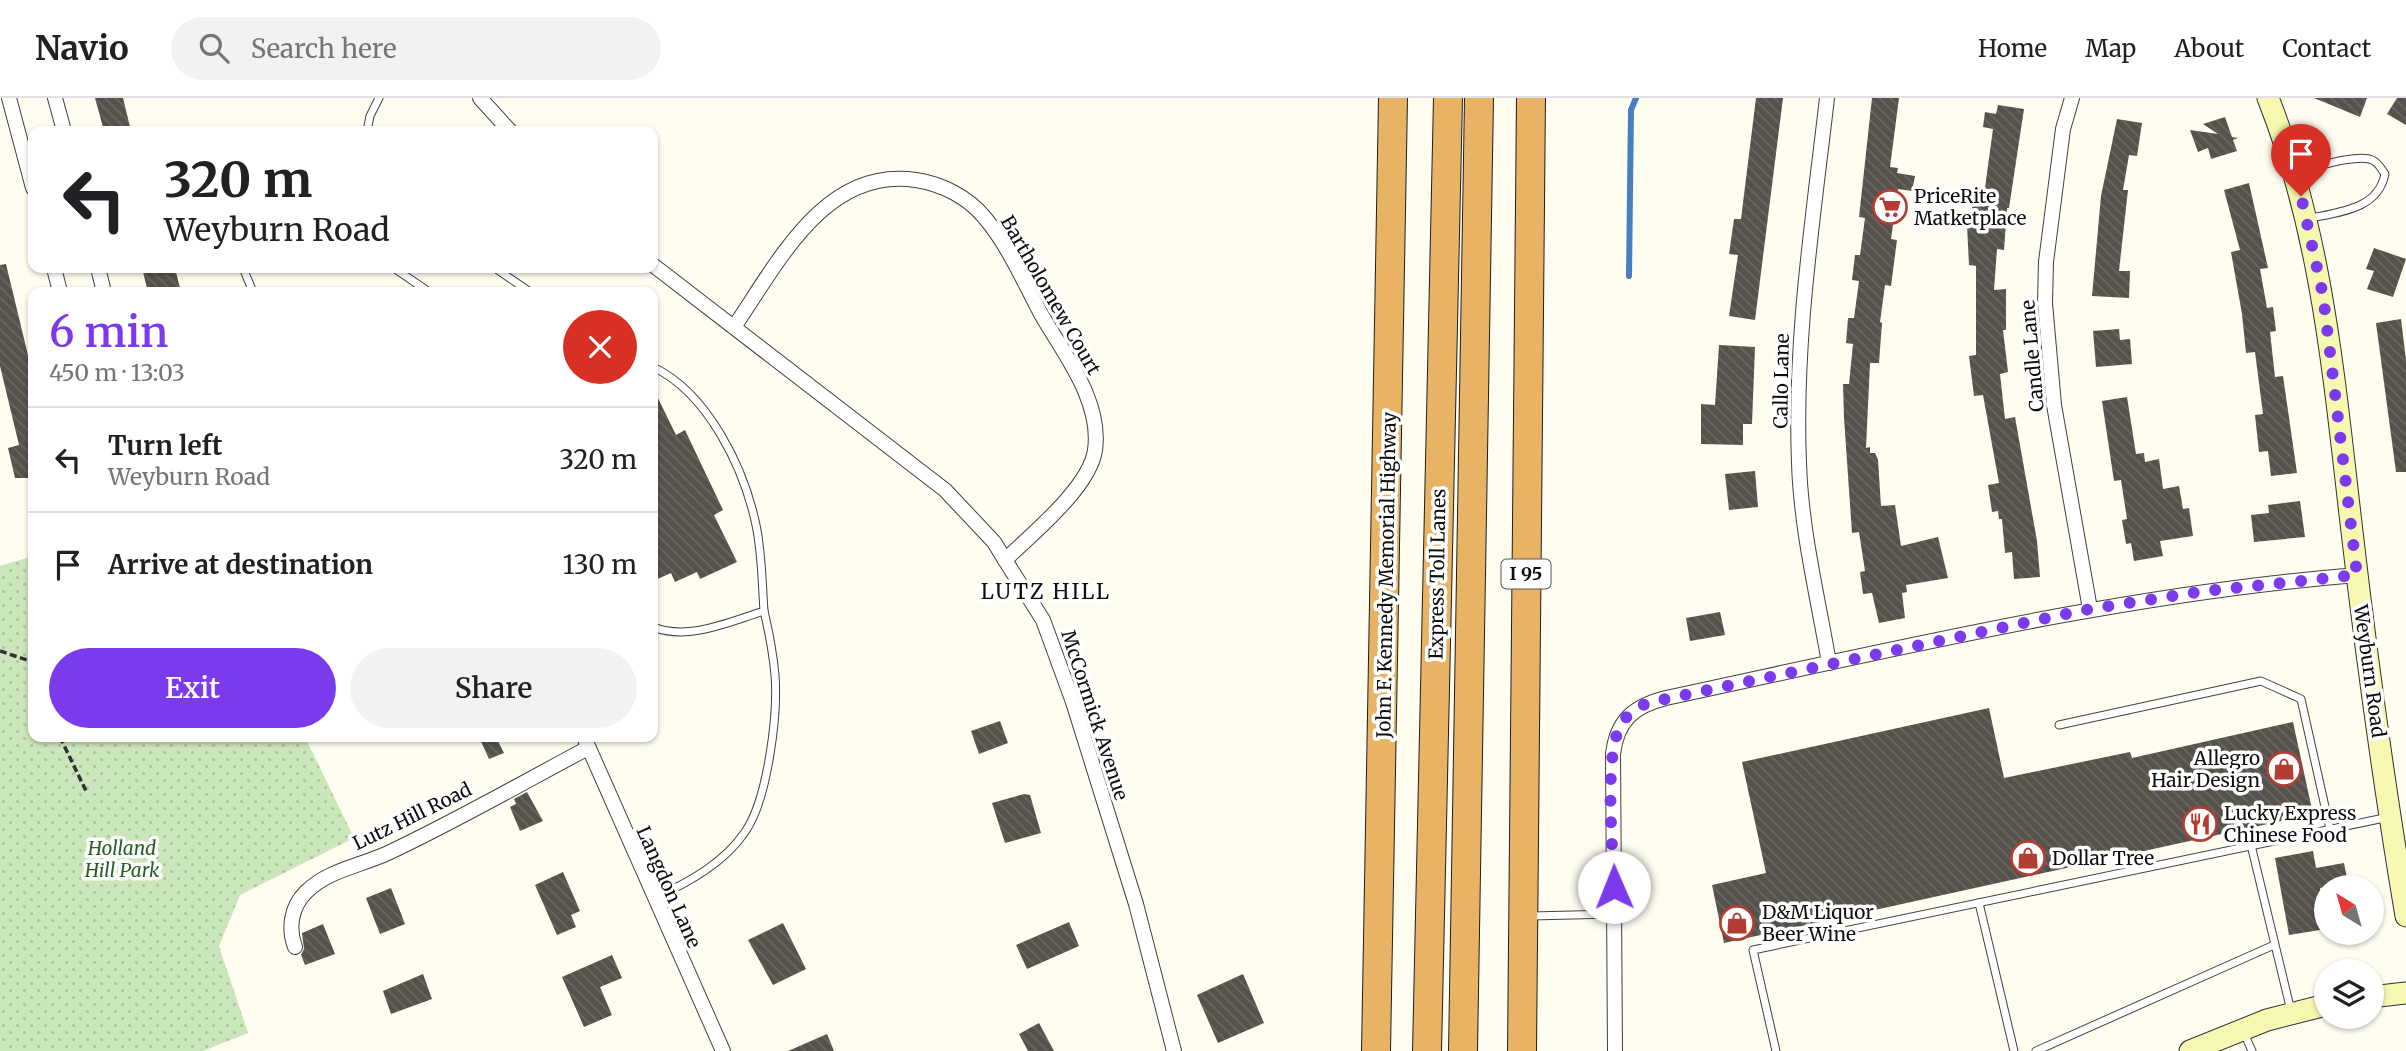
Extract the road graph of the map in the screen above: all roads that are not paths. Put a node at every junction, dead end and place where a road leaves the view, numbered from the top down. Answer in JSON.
{"nodes":[{"id":1,"x":9,"y":98,"type":"edge"},
{"id":2,"x":55,"y":98,"type":"edge"},
{"id":3,"x":379,"y":98,"type":"edge"},
{"id":4,"x":480,"y":98,"type":"edge"},
{"id":5,"x":1393,"y":98,"type":"edge"},
{"id":6,"x":1448,"y":98,"type":"edge"},
{"id":7,"x":1479,"y":98,"type":"edge"},
{"id":8,"x":1531,"y":98,"type":"edge"},
{"id":9,"x":1827,"y":98,"type":"edge"},
{"id":10,"x":2072,"y":98,"type":"edge"},
{"id":11,"x":2268,"y":98,"type":"edge"},
{"id":12,"x":63,"y":126,"type":"edge"},
{"id":13,"x":368,"y":126,"type":"edge"},
{"id":14,"x":505,"y":126,"type":"edge"},
{"id":15,"x":28,"y":169,"type":"edge"},
{"id":16,"x":2295,"y":173,"type":"junction"},
{"id":17,"x":2307,"y":219,"type":"junction"},
{"id":18,"x":658,"y":269,"type":"edge"},
{"id":19,"x":401,"y":273,"type":"edge"},
{"id":20,"x":502,"y":273,"type":"edge"},
{"id":21,"x":422,"y":287,"type":"edge"},
{"id":22,"x":523,"y":287,"type":"edge"},
{"id":23,"x":734,"y":327,"type":"junction"},
{"id":24,"x":658,"y":369,"type":"edge"},
{"id":25,"x":1005,"y":560,"type":"junction"},
{"id":26,"x":2357,"y":575,"type":"junction"},
{"id":27,"x":2090,"y":609,"type":"junction"},
{"id":28,"x":764,"y":611,"type":"junction"},
{"id":29,"x":658,"y":629,"type":"edge"},
{"id":30,"x":1829,"y":663,"type":"junction"},
{"id":31,"x":2059,"y":725,"type":"dead end"},
{"id":32,"x":586,"y":742,"type":"edge"},
{"id":33,"x":2390,"y":817,"type":"junction"},
{"id":34,"x":2330,"y":829,"type":"junction"},
{"id":35,"x":2251,"y":845,"type":"junction"},
{"id":36,"x":654,"y":899,"type":"junction"},
{"id":37,"x":1979,"y":903,"type":"junction"},
{"id":38,"x":1614,"y":914,"type":"junction"},
{"id":39,"x":2406,"y":916,"type":"edge"},
{"id":40,"x":1524,"y":917,"type":"junction"},
{"id":41,"x":2274,"y":945,"type":"junction"},
{"id":42,"x":295,"y":947,"type":"dead end"},
{"id":43,"x":2406,"y":993,"type":"edge"},
{"id":44,"x":2384,"y":996,"type":"edge"},
{"id":45,"x":2314,"y":1007,"type":"edge"},
{"id":46,"x":2291,"y":1012,"type":"junction"},
{"id":47,"x":2242,"y":1029,"type":"junction"},
{"id":48,"x":723,"y":1051,"type":"edge"},
{"id":49,"x":1174,"y":1051,"type":"edge"},
{"id":50,"x":1376,"y":1051,"type":"edge"},
{"id":51,"x":1427,"y":1051,"type":"edge"},
{"id":52,"x":1463,"y":1051,"type":"edge"},
{"id":53,"x":1522,"y":1051,"type":"edge"},
{"id":54,"x":1615,"y":1051,"type":"edge"},
{"id":55,"x":1776,"y":1051,"type":"edge"},
{"id":56,"x":2014,"y":1051,"type":"edge"},
{"id":57,"x":2036,"y":1051,"type":"edge"},
{"id":58,"x":2190,"y":1051,"type":"edge"},
{"id":59,"x":2252,"y":1051,"type":"edge"}],
"edges":[{"from":1,"to":15,"type":"street"},
{"from":2,"to":12,"type":"street"},
{"from":3,"to":13,"type":"lane"},
{"from":4,"to":14,"type":"street"},
{"from":5,"to":50,"type":"highway","name":"John F. Kennedy Memorial Highway"},
{"from":6,"to":51,"type":"highway","name":"Express Toll Lanes"},
{"from":7,"to":52,"type":"highway","name":"Express Toll Lanes"},
{"from":8,"to":40,"type":"highway","number":"I 95"},
{"from":9,"to":30,"type":"street","name":"Callo Lane"},
{"from":10,"to":27,"type":"street","name":"Candle Lane"},
{"from":11,"to":16,"type":"street","name":"Weyburn Road"},
{"from":16,"to":17,"type":"street","name":"Weyburn Road"},
{"from":16,"to":17,"type":"lane"},
{"from":17,"to":26,"type":"street","name":"Weyburn Road"},
{"from":18,"to":23,"type":"street","name":"McCormick Avenue"},
{"from":19,"to":21,"type":"lane"},
{"from":20,"to":22,"type":"lane"},
{"from":23,"to":25,"type":"street","name":"McCormick Avenue"},
{"from":23,"to":25,"type":"street","name":"Bartholomew Court"},
{"from":24,"to":28,"type":"lane"},
{"from":25,"to":49,"type":"street","name":"McCormick Avenue"},
{"from":26,"to":27,"type":"street"},
{"from":26,"to":33,"type":"street","name":"Weyburn Road"},
{"from":27,"to":30,"type":"street"},
{"from":28,"to":29,"type":"lane"},
{"from":28,"to":36,"type":"lane"},
{"from":30,"to":38,"type":"street"},
{"from":31,"to":34,"type":"lane"},
{"from":32,"to":36,"type":"street","name":"Langdon Lane"},
{"from":32,"to":42,"type":"street","name":"Lutz Hill Road"},
{"from":33,"to":34,"type":"lane"},
{"from":33,"to":39,"type":"street","name":"Weyburn Road"},
{"from":34,"to":35,"type":"lane"},
{"from":35,"to":37,"type":"lane"},
{"from":35,"to":41,"type":"lane"},
{"from":36,"to":48,"type":"street","name":"Langdon Lane"},
{"from":37,"to":55,"type":"lane"},
{"from":37,"to":56,"type":"lane"},
{"from":38,"to":40,"type":"lane"},
{"from":38,"to":54,"type":"street"},
{"from":40,"to":53,"type":"highway","number":"I 95"},
{"from":41,"to":46,"type":"lane"},
{"from":41,"to":57,"type":"lane"},
{"from":43,"to":44,"type":"street"},
{"from":45,"to":46,"type":"street"},
{"from":46,"to":47,"type":"street"},
{"from":47,"to":58,"type":"street"},
{"from":47,"to":59,"type":"lane"}]}
